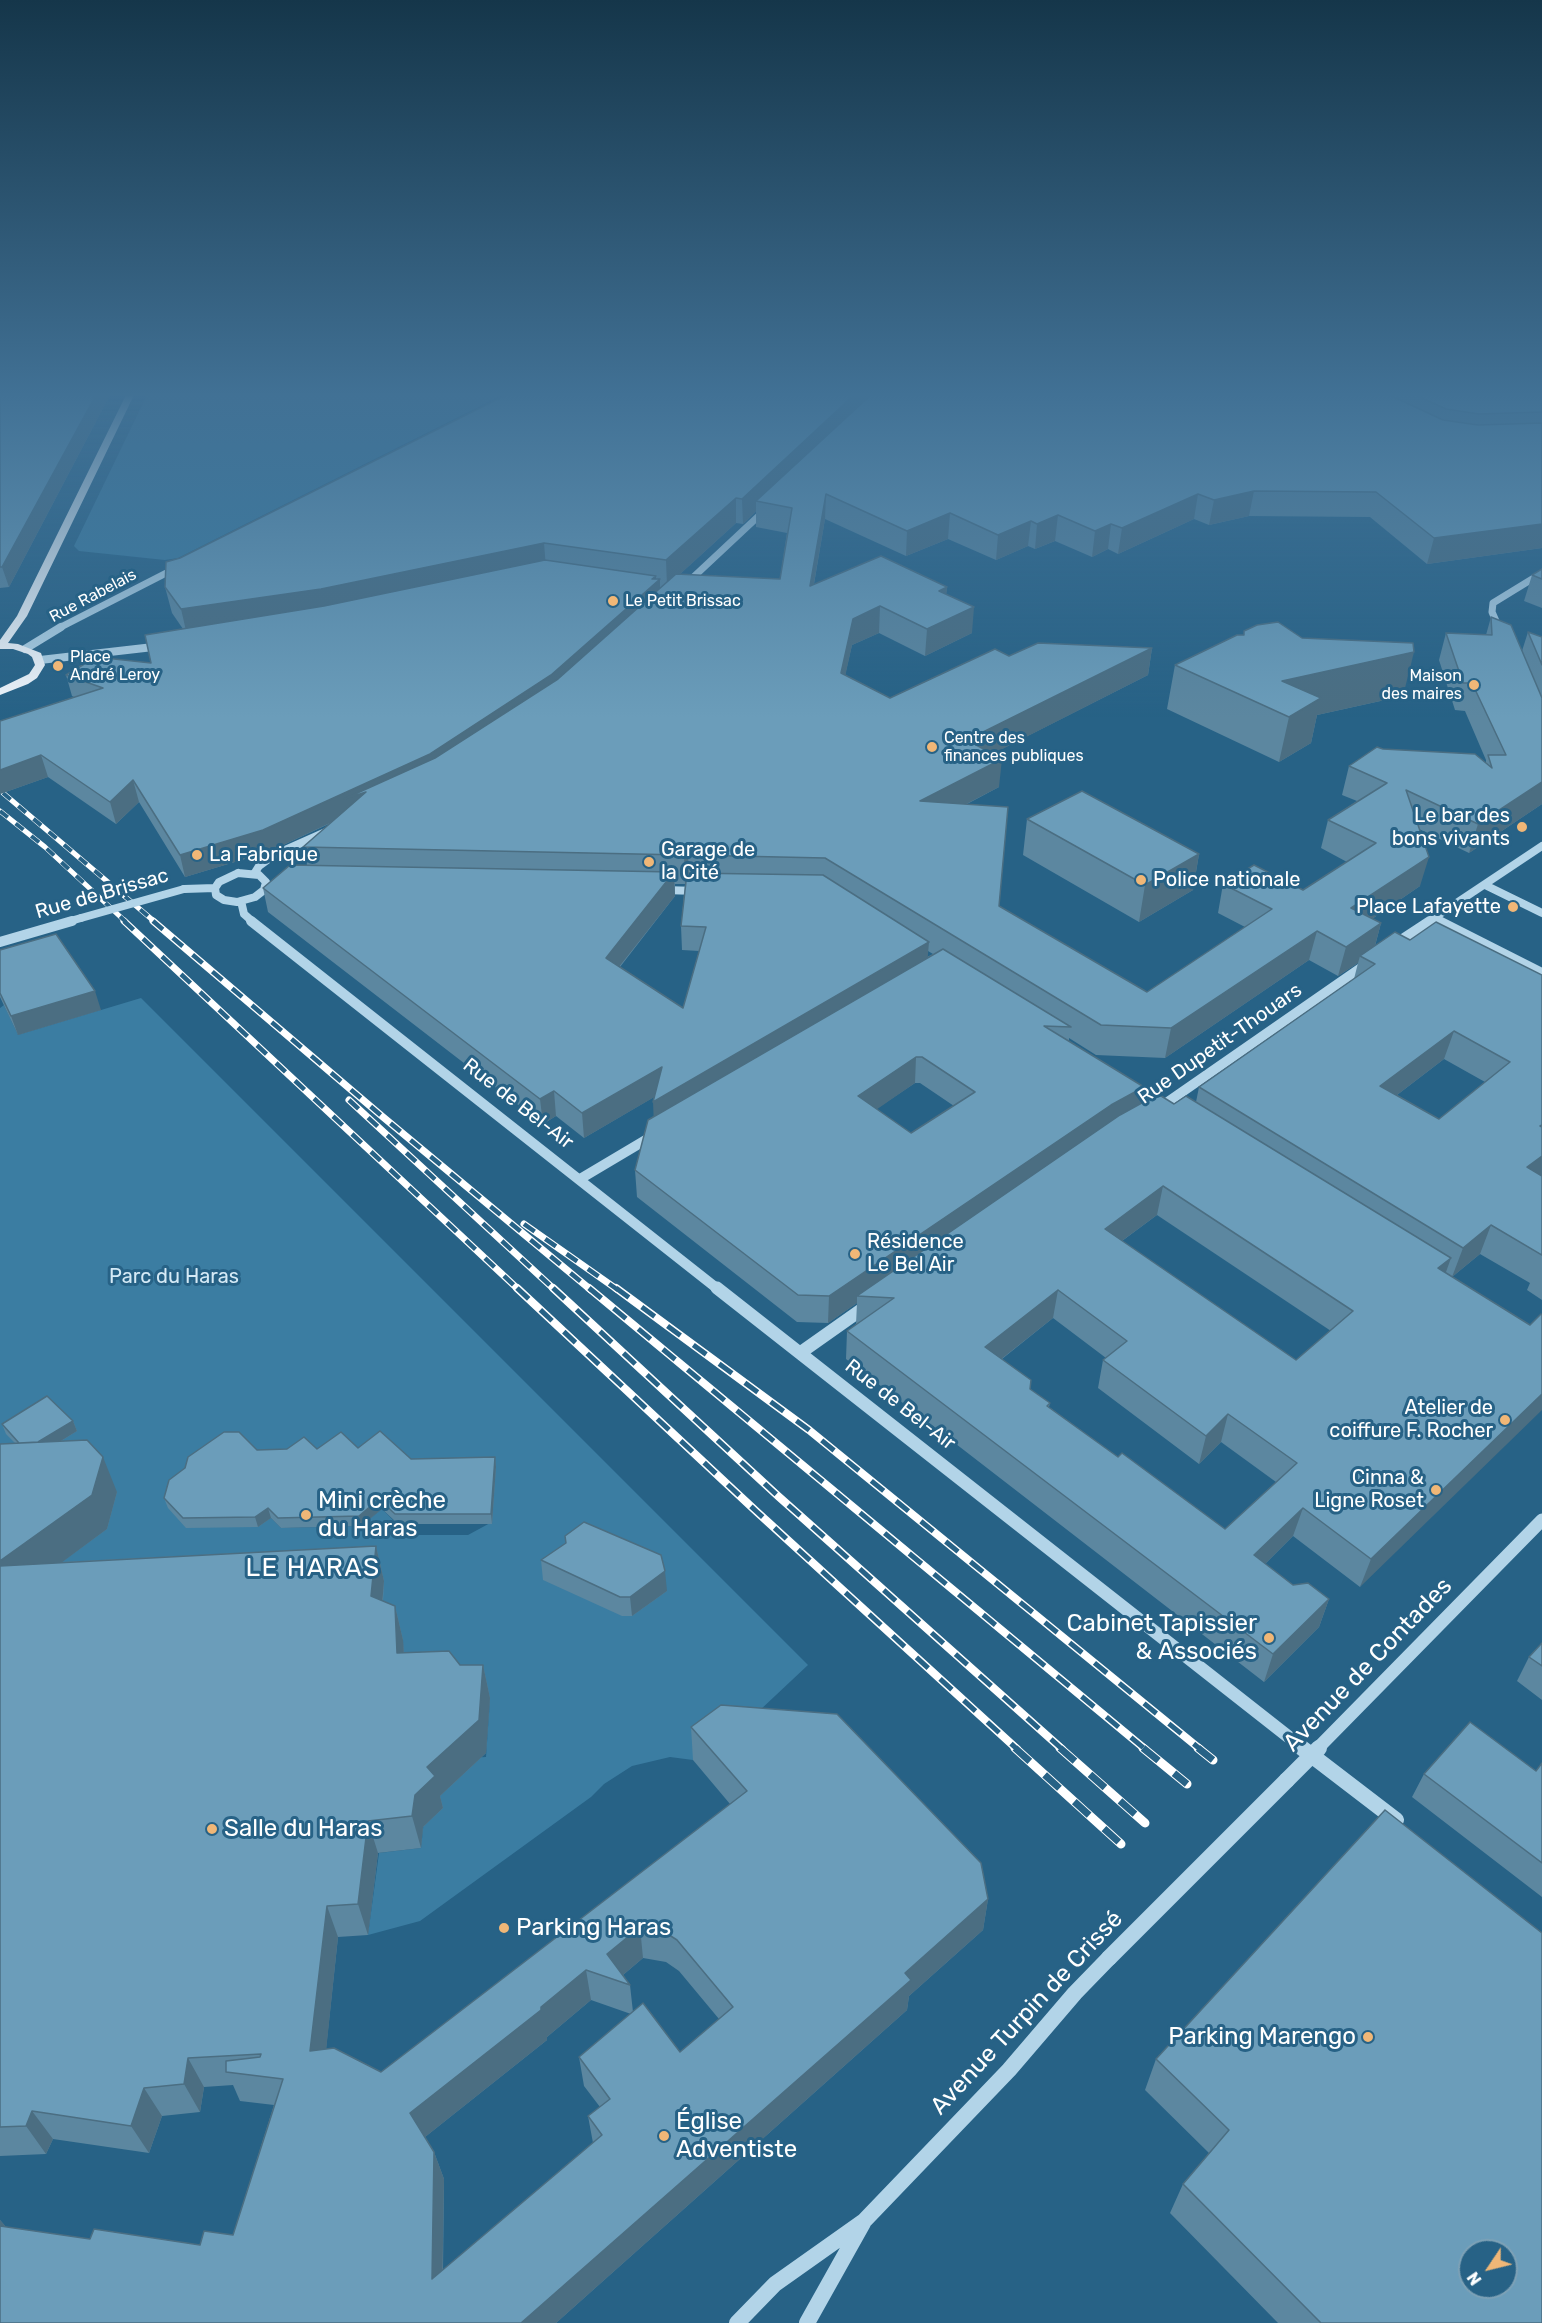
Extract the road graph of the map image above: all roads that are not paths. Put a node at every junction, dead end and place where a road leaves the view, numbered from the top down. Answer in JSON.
{"nodes":[{"id":1,"x":78,"y":501,"type":"edge"},
{"id":2,"x":772,"y":504,"type":"edge"},
{"id":3,"x":190,"y":561,"type":"edge"},
{"id":4,"x":1542,"y":573,"type":"edge"},
{"id":5,"x":676,"y":593,"type":"edge"},
{"id":6,"x":1504,"y":639,"type":"edge"},
{"id":7,"x":167,"y":645,"type":"edge"},
{"id":8,"x":0,"y":646,"type":"edge"},
{"id":9,"x":25,"y":649,"type":"junction"},
{"id":10,"x":40,"y":660,"type":"junction"},
{"id":11,"x":0,"y":692,"type":"edge"},
{"id":12,"x":338,"y":826,"type":"edge"},
{"id":13,"x":1542,"y":846,"type":"edge"},
{"id":14,"x":254,"y":874,"type":"junction"},
{"id":15,"x":1485,"y":885,"type":"junction"},
{"id":16,"x":215,"y":888,"type":"junction"},
{"id":17,"x":649,"y":890,"type":"edge"},
{"id":18,"x":707,"y":891,"type":"edge"},
{"id":19,"x":241,"y":901,"type":"junction"},
{"id":20,"x":1542,"y":913,"type":"edge"},
{"id":21,"x":1434,"y":918,"type":"junction"},
{"id":22,"x":0,"y":942,"type":"edge"},
{"id":23,"x":1390,"y":947,"type":"edge"},
{"id":24,"x":1381,"y":954,"type":"edge"},
{"id":25,"x":1542,"y":973,"type":"edge"},
{"id":26,"x":1122,"y":1080,"type":"edge"},
{"id":27,"x":1162,"y":1105,"type":"junction"},
{"id":28,"x":1152,"y":1115,"type":"edge"},
{"id":29,"x":1178,"y":1115,"type":"edge"},
{"id":30,"x":660,"y":1132,"type":"edge"},
{"id":31,"x":580,"y":1179,"type":"junction"},
{"id":32,"x":879,"y":1298,"type":"edge"},
{"id":33,"x":800,"y":1353,"type":"junction"},
{"id":34,"x":1542,"y":1520,"type":"edge"},
{"id":35,"x":1312,"y":1755,"type":"junction"},
{"id":36,"x":1407,"y":1828,"type":"edge"},
{"id":37,"x":1225,"y":1840,"type":"joint"},
{"id":38,"x":864,"y":2221,"type":"junction"},
{"id":39,"x":737,"y":2323,"type":"edge"},
{"id":40,"x":807,"y":2323,"type":"edge"}],
"edges":[{"from":1,"to":8,"type":"main road"},
{"from":2,"to":5,"type":"street"},
{"from":3,"to":9,"type":"street","name":"Rue Rabelais"},
{"from":4,"to":6,"type":"street"},
{"from":7,"to":10,"type":"street"},
{"from":8,"to":9,"type":"main road"},
{"from":9,"to":10,"type":"main road"},
{"from":10,"to":11,"type":"main road"},
{"from":12,"to":14,"type":"street"},
{"from":13,"to":15,"type":"street"},
{"from":14,"to":16,"type":"street"},
{"from":14,"to":19,"type":"street"},
{"from":15,"to":20,"type":"street"},
{"from":15,"to":21,"type":"street"},
{"from":16,"to":19,"type":"street"},
{"from":16,"to":22,"type":"street","name":"Rue de Brissac","bridge":true},
{"from":17,"to":18,"type":"street"},
{"from":19,"to":31,"type":"street","name":"Rue de Bel-Air"},
{"from":21,"to":23,"type":"street"},
{"from":21,"to":25,"type":"street"},
{"from":24,"to":27,"type":"street","name":"Rue Dupetit-Thouars"},
{"from":26,"to":27,"type":"street"},
{"from":27,"to":28,"type":"street","name":"Rue Dupetit-Thouars"},
{"from":27,"to":29,"type":"street"},
{"from":30,"to":31,"type":"street"},
{"from":31,"to":33,"type":"street","name":"Rue de Bel-Air"},
{"from":32,"to":33,"type":"street"},
{"from":33,"to":35,"type":"street","name":"Rue de Bel-Air"},
{"from":34,"to":35,"type":"street","name":"Avenue de Contades"},
{"from":35,"to":36,"type":"street","name":"Rue de Bel-Air"},
{"from":35,"to":37,"type":"street","name":"Avenue de Contades","bridge":true},
{"from":37,"to":38,"type":"street","name":"Avenue Turpin de Crissé","bridge":true},
{"from":38,"to":39,"type":"street","name":"Avenue Turpin de Crissé"},
{"from":38,"to":40,"type":"street","name":"Avenue Turpin de Crissé"}]}
